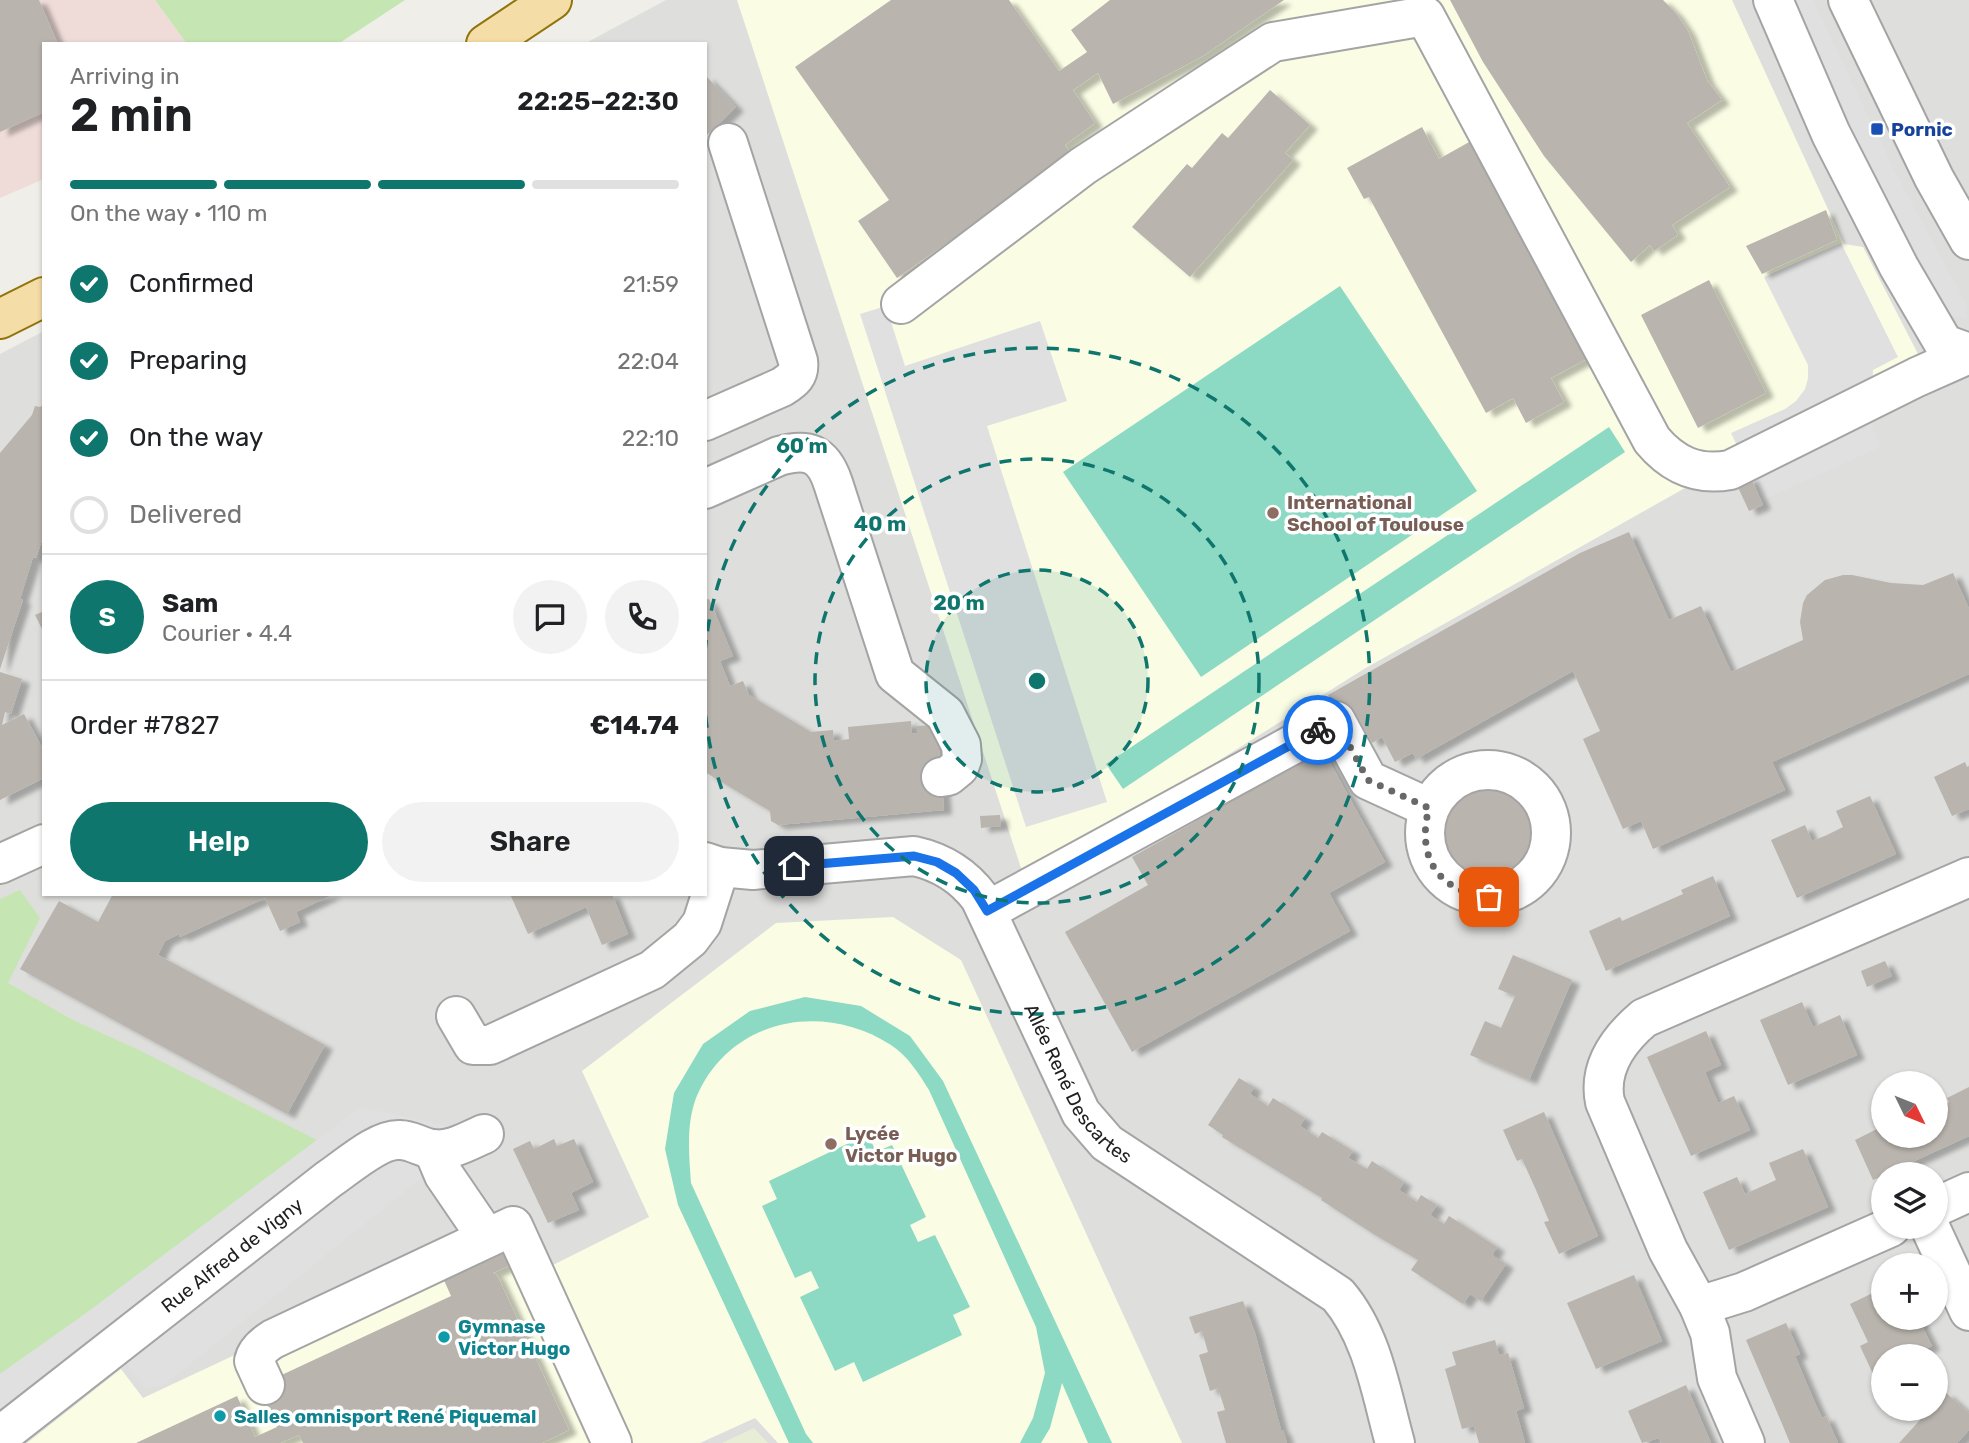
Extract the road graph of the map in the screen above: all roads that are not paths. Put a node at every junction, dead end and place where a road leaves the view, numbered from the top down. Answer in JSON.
{"nodes":[{"id":1,"x":552,"y":0,"type":"edge"},
{"id":2,"x":1773,"y":0,"type":"edge"},
{"id":3,"x":1848,"y":0,"type":"edge"},
{"id":4,"x":489,"y":42,"type":"edge"},
{"id":5,"x":729,"y":143,"type":"dead end"},
{"id":6,"x":1969,"y":240,"type":"edge"},
{"id":7,"x":42,"y":298,"type":"edge"},
{"id":8,"x":901,"y":304,"type":"dead end"},
{"id":9,"x":0,"y":318,"type":"edge"},
{"id":10,"x":1969,"y":354,"type":"edge"},
{"id":11,"x":707,"y":420,"type":"edge"},
{"id":12,"x":707,"y":488,"type":"edge"},
{"id":13,"x":941,"y":777,"type":"dead end"},
{"id":14,"x":1429,"y":808,"type":"dead end"},
{"id":15,"x":42,"y":845,"type":"edge"},
{"id":16,"x":0,"y":864,"type":"edge"},
{"id":17,"x":712,"y":865,"type":"edge"},
{"id":18,"x":1969,"y":877,"type":"edge"},
{"id":19,"x":707,"y":894,"type":"edge"},
{"id":20,"x":707,"y":896,"type":"edge"},
{"id":21,"x":987,"y":911,"type":"junction"},
{"id":22,"x":456,"y":1016,"type":"dead end"},
{"id":23,"x":484,"y":1134,"type":"dead end"},
{"id":24,"x":433,"y":1149,"type":"junction"},
{"id":25,"x":1969,"y":1192,"type":"edge"},
{"id":26,"x":1948,"y":1202,"type":"edge"},
{"id":27,"x":1871,"y":1236,"type":"edge"},
{"id":28,"x":487,"y":1238,"type":"junction"},
{"id":29,"x":1936,"y":1239,"type":"edge"},
{"id":30,"x":1699,"y":1306,"type":"junction"},
{"id":31,"x":1969,"y":1311,"type":"edge"},
{"id":32,"x":265,"y":1385,"type":"dead end"},
{"id":33,"x":0,"y":1436,"type":"edge"},
{"id":34,"x":612,"y":1443,"type":"edge"},
{"id":35,"x":1395,"y":1443,"type":"edge"},
{"id":36,"x":1745,"y":1443,"type":"edge"}],
"edges":[{"from":1,"to":4,"type":"main road"},
{"from":2,"to":10,"type":"street"},
{"from":3,"to":6,"type":"street"},
{"from":5,"to":11,"type":"street"},
{"from":7,"to":9,"type":"main road"},
{"from":8,"to":10,"type":"street"},
{"from":12,"to":13,"type":"street"},
{"from":14,"to":21,"type":"street"},
{"from":15,"to":16,"type":"street"},
{"from":17,"to":19,"type":"street"},
{"from":17,"to":21,"type":"street","name":"Allée René Descartes"},
{"from":18,"to":30,"type":"street"},
{"from":20,"to":22,"type":"street"},
{"from":21,"to":35,"type":"street","name":"Allée René Descartes"},
{"from":23,"to":24,"type":"street","name":"Rue Alfred de Vigny"},
{"from":24,"to":28,"type":"street"},
{"from":24,"to":33,"type":"street","name":"Rue Alfred de Vigny"},
{"from":25,"to":26,"type":"street"},
{"from":27,"to":30,"type":"street"},
{"from":28,"to":32,"type":"street"},
{"from":28,"to":34,"type":"street"},
{"from":29,"to":31,"type":"street"},
{"from":30,"to":36,"type":"street"}]}
